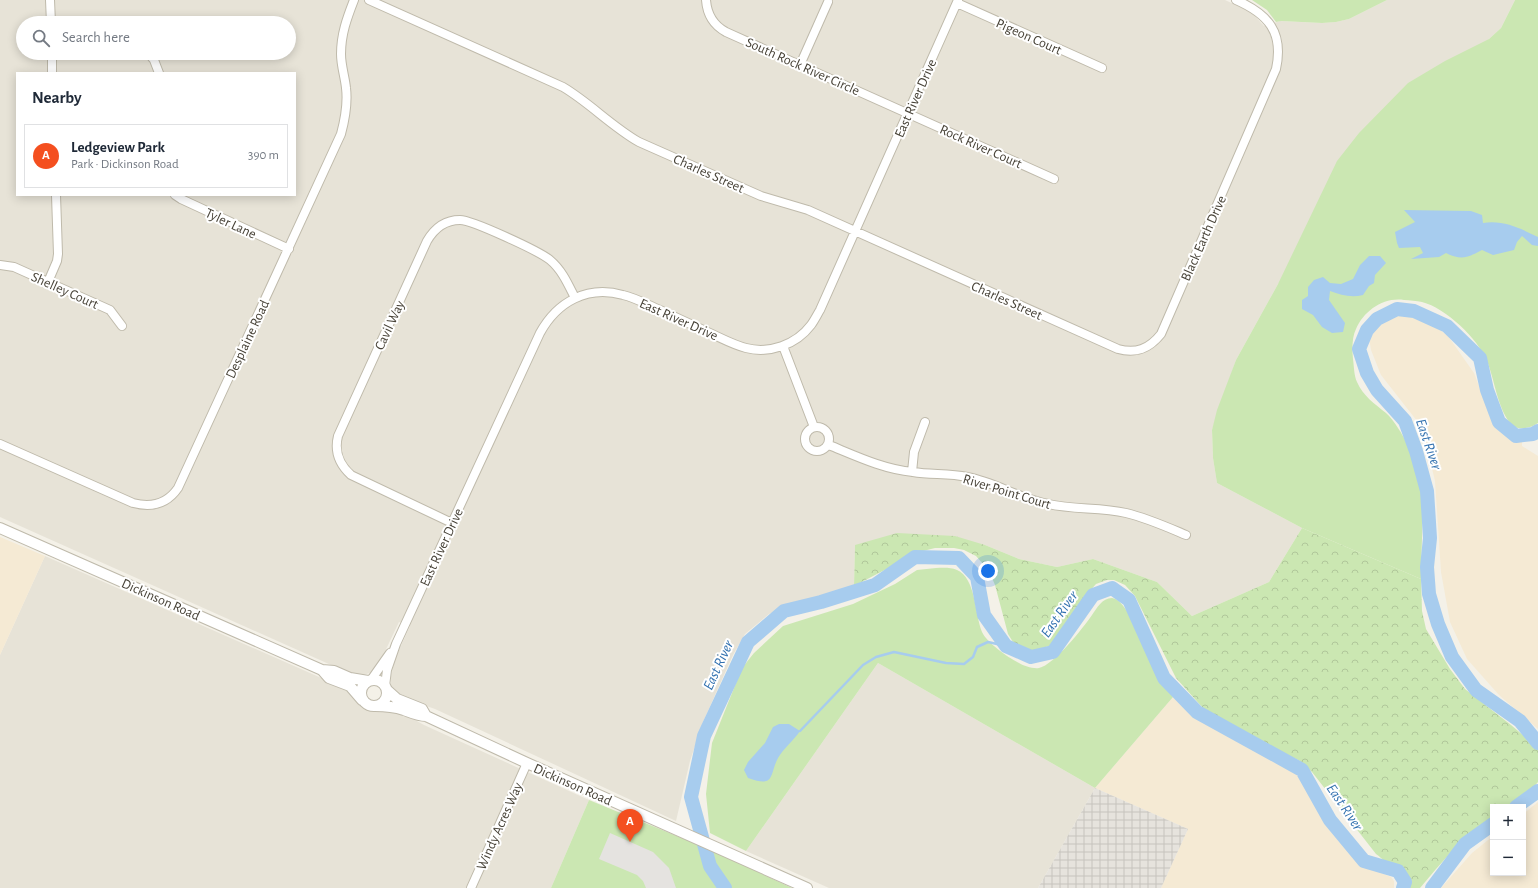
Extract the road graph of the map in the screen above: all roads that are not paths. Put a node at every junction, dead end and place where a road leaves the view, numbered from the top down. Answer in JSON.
{"nodes":[{"id":1,"x":50,"y":0,"type":"edge"},
{"id":2,"x":354,"y":0,"type":"edge"},
{"id":3,"x":369,"y":0,"type":"edge"},
{"id":4,"x":706,"y":0,"type":"edge"},
{"id":5,"x":1236,"y":0,"type":"edge"},
{"id":6,"x":828,"y":2,"type":"dead end"},
{"id":7,"x":958,"y":2,"type":"edge"},
{"id":8,"x":51,"y":16,"type":"edge"},
{"id":9,"x":52,"y":60,"type":"edge"},
{"id":10,"x":154,"y":60,"type":"edge"},
{"id":11,"x":800,"y":65,"type":"junction"},
{"id":12,"x":1102,"y":68,"type":"dead end"},
{"id":13,"x":52,"y":72,"type":"edge"},
{"id":14,"x":159,"y":72,"type":"edge"},
{"id":15,"x":908,"y":113,"type":"junction"},
{"id":16,"x":1054,"y":178,"type":"dead end"},
{"id":17,"x":56,"y":196,"type":"edge"},
{"id":18,"x":176,"y":196,"type":"edge"},
{"id":19,"x":855,"y":231,"type":"junction"},
{"id":20,"x":288,"y":249,"type":"junction"},
{"id":21,"x":0,"y":265,"type":"edge"},
{"id":22,"x":48,"y":282,"type":"junction"},
{"id":23,"x":575,"y":298,"type":"junction"},
{"id":24,"x":1061,"y":324,"type":"joint"},
{"id":25,"x":122,"y":326,"type":"dead end"},
{"id":26,"x":783,"y":346,"type":"junction"},
{"id":27,"x":925,"y":422,"type":"dead end"},
{"id":28,"x":814,"y":427,"type":"junction"},
{"id":29,"x":0,"y":444,"type":"edge"},
{"id":30,"x":829,"y":445,"type":"junction"},
{"id":31,"x":912,"y":472,"type":"junction"},
{"id":32,"x":452,"y":523,"type":"junction"},
{"id":33,"x":0,"y":528,"type":"edge"},
{"id":34,"x":1186,"y":535,"type":"dead end"},
{"id":35,"x":396,"y":644,"type":"junction"},
{"id":36,"x":322,"y":670,"type":"junction"},
{"id":37,"x":369,"y":680,"type":"junction"},
{"id":38,"x":386,"y":688,"type":"junction"},
{"id":39,"x":363,"y":701,"type":"junction"},
{"id":40,"x":375,"y":706,"type":"junction"},
{"id":41,"x":426,"y":716,"type":"junction"},
{"id":42,"x":527,"y":763,"type":"junction"},
{"id":43,"x":471,"y":888,"type":"edge"},
{"id":44,"x":807,"y":888,"type":"edge"}],
"edges":[{"from":1,"to":8,"type":"street"},
{"from":2,"to":20,"type":"street","name":"Desplaine Road"},
{"from":3,"to":19,"type":"street","name":"Charles Street"},
{"from":4,"to":11,"type":"street","name":"South Rock River Circle"},
{"from":5,"to":24,"type":"street","name":"Black Earth Drive"},
{"from":6,"to":11,"type":"street"},
{"from":7,"to":12,"type":"street","name":"Pigeon Court"},
{"from":7,"to":15,"type":"street","name":"East River Drive"},
{"from":9,"to":13,"type":"street"},
{"from":10,"to":14,"type":"street"},
{"from":11,"to":15,"type":"street","name":"South Rock River Circle"},
{"from":15,"to":16,"type":"street","name":"Rock River Court"},
{"from":15,"to":19,"type":"street","name":"East River Drive"},
{"from":17,"to":22,"type":"street"},
{"from":18,"to":20,"type":"street","name":"Tyler Lane"},
{"from":19,"to":24,"type":"street","name":"Charles Street"},
{"from":19,"to":26,"type":"street","name":"East River Drive"},
{"from":20,"to":29,"type":"street","name":"Desplaine Road"},
{"from":21,"to":22,"type":"street","name":"Shelley Court"},
{"from":22,"to":25,"type":"street","name":"Shelley Court"},
{"from":23,"to":26,"type":"street","name":"East River Drive"},
{"from":23,"to":32,"type":"street","name":"East River Drive"},
{"from":23,"to":32,"type":"street","name":"Cavil Way"},
{"from":26,"to":28,"type":"street"},
{"from":27,"to":31,"type":"street"},
{"from":28,"to":30,"type":"street"},
{"from":28,"to":30,"type":"street"},
{"from":30,"to":31,"type":"street","name":"River Point Court"},
{"from":31,"to":34,"type":"street","name":"River Point Court"},
{"from":32,"to":35,"type":"street","name":"East River Drive"},
{"from":33,"to":36,"type":"street","name":"Dickinson Road"},
{"from":35,"to":37,"type":"street","name":"East River Drive"},
{"from":35,"to":38,"type":"street","name":"East River Drive"},
{"from":36,"to":37,"type":"street","name":"Dickinson Road"},
{"from":36,"to":39,"type":"street","name":"Dickinson Road"},
{"from":37,"to":38,"type":"street"},
{"from":37,"to":39,"type":"street"},
{"from":38,"to":40,"type":"street"},
{"from":38,"to":41,"type":"street","name":"Dickinson Road"},
{"from":39,"to":40,"type":"street"},
{"from":40,"to":41,"type":"street","name":"Dickinson Road"},
{"from":41,"to":42,"type":"street","name":"Dickinson Road"},
{"from":42,"to":43,"type":"street","name":"Windy Acres Way"},
{"from":42,"to":44,"type":"street","name":"Dickinson Road"}]}
